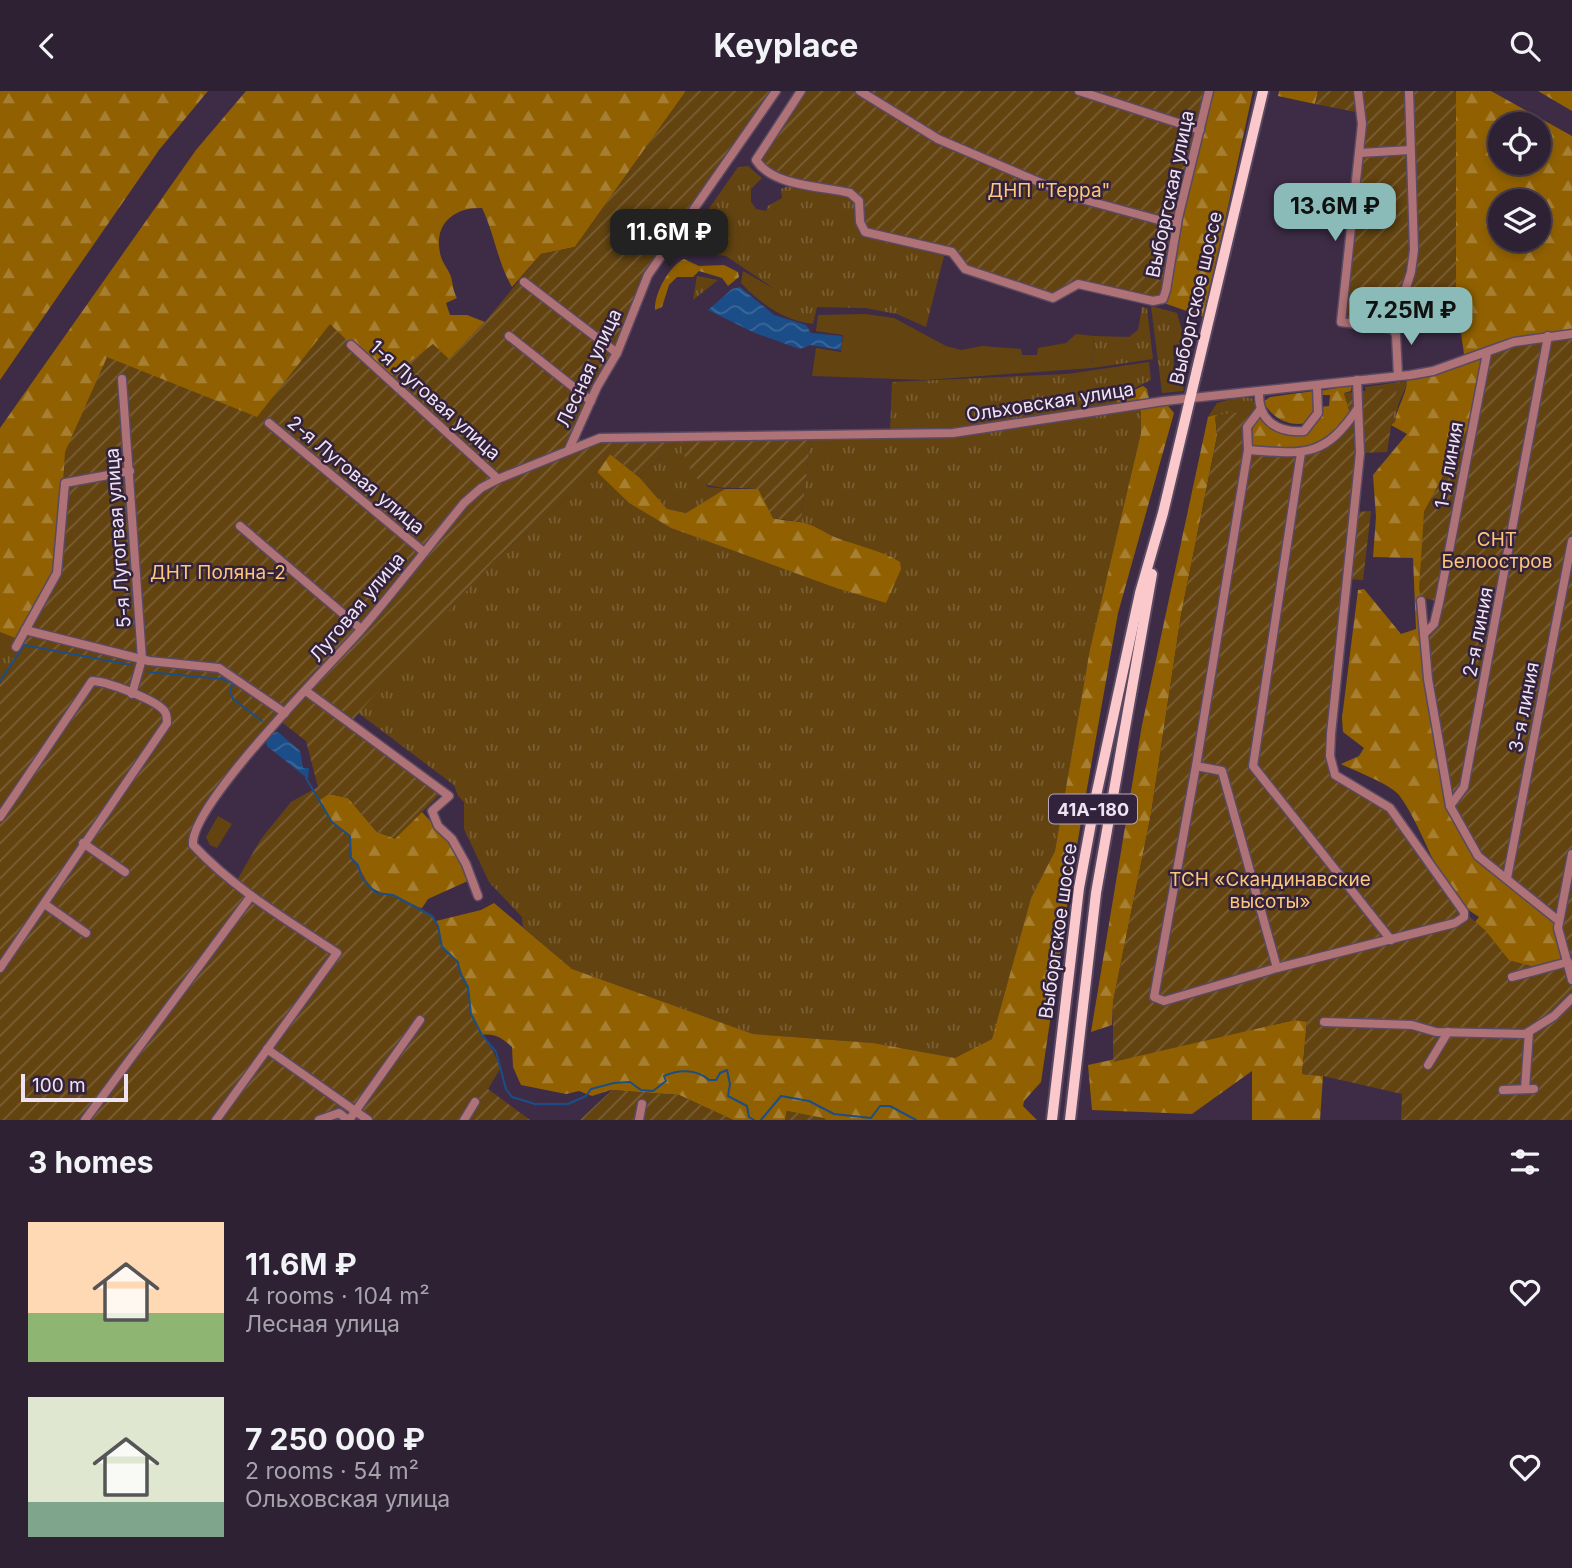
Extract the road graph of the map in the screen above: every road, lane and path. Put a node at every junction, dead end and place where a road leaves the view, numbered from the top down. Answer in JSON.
{"nodes":[{"id":1,"x":776,"y":91,"type":"edge"},
{"id":2,"x":801,"y":91,"type":"edge"},
{"id":3,"x":860,"y":91,"type":"edge"},
{"id":4,"x":1079,"y":91,"type":"edge"},
{"id":5,"x":1209,"y":91,"type":"edge"},
{"id":6,"x":1263,"y":91,"type":"edge"},
{"id":7,"x":1357,"y":91,"type":"edge"},
{"id":8,"x":1409,"y":91,"type":"edge"},
{"id":9,"x":1200,"y":130,"type":"junction"},
{"id":10,"x":1410,"y":150,"type":"junction"},
{"id":11,"x":1360,"y":153,"type":"junction"},
{"id":12,"x":1177,"y":225,"type":"junction"},
{"id":13,"x":524,"y":282,"type":"dead end"},
{"id":14,"x":1393,"y":329,"type":"junction"},
{"id":15,"x":1572,"y":334,"type":"edge"},
{"id":16,"x":509,"y":336,"type":"dead end"},
{"id":17,"x":1548,"y":336,"type":"junction"},
{"id":18,"x":351,"y":345,"type":"dead end"},
{"id":19,"x":617,"y":353,"type":"junction"},
{"id":20,"x":1487,"y":353,"type":"junction"},
{"id":21,"x":1398,"y":375,"type":"junction"},
{"id":22,"x":122,"y":379,"type":"dead end"},
{"id":23,"x":1357,"y":380,"type":"junction"},
{"id":24,"x":1317,"y":387,"type":"junction"},
{"id":25,"x":1259,"y":393,"type":"junction"},
{"id":26,"x":1190,"y":398,"type":"junction"},
{"id":27,"x":591,"y":401,"type":"junction"},
{"id":28,"x":1357,"y":408,"type":"junction"},
{"id":29,"x":1260,"y":410,"type":"junction"},
{"id":30,"x":269,"y":423,"type":"dead end"},
{"id":31,"x":569,"y":449,"type":"junction"},
{"id":32,"x":1248,"y":450,"type":"junction"},
{"id":33,"x":1301,"y":453,"type":"junction"},
{"id":34,"x":130,"y":471,"type":"junction"},
{"id":35,"x":498,"y":479,"type":"junction"},
{"id":36,"x":1163,"y":513,"type":"junction"},
{"id":37,"x":240,"y":526,"type":"dead end"},
{"id":38,"x":1572,"y":541,"type":"edge"},
{"id":39,"x":424,"y":552,"type":"junction"},
{"id":40,"x":1422,"y":601,"type":"dead end"},
{"id":41,"x":361,"y":629,"type":"junction"},
{"id":42,"x":25,"y":630,"type":"junction"},
{"id":43,"x":1424,"y":634,"type":"junction"},
{"id":44,"x":16,"y":647,"type":"dead end"},
{"id":45,"x":142,"y":659,"type":"junction"},
{"id":46,"x":306,"y":691,"type":"junction"},
{"id":47,"x":132,"y":694,"type":"junction"},
{"id":48,"x":285,"y":713,"type":"junction"},
{"id":49,"x":1196,"y":766,"type":"junction"},
{"id":50,"x":1450,"y":806,"type":"junction"},
{"id":51,"x":0,"y":817,"type":"edge"},
{"id":52,"x":83,"y":843,"type":"junction"},
{"id":53,"x":1572,"y":854,"type":"edge"},
{"id":54,"x":125,"y":872,"type":"dead end"},
{"id":55,"x":1507,"y":878,"type":"junction"},
{"id":56,"x":251,"y":895,"type":"junction"},
{"id":57,"x":478,"y":896,"type":"dead end"},
{"id":58,"x":46,"y":905,"type":"junction"},
{"id":59,"x":1559,"y":921,"type":"junction"},
{"id":60,"x":86,"y":933,"type":"dead end"},
{"id":61,"x":1391,"y":940,"type":"junction"},
{"id":62,"x":1568,"y":962,"type":"junction"},
{"id":63,"x":0,"y":968,"type":"edge"},
{"id":64,"x":1277,"y":968,"type":"junction"},
{"id":65,"x":1512,"y":977,"type":"dead end"},
{"id":66,"x":1572,"y":980,"type":"edge"},
{"id":67,"x":1572,"y":998,"type":"edge"},
{"id":68,"x":420,"y":1020,"type":"dead end"},
{"id":69,"x":1324,"y":1022,"type":"dead end"},
{"id":70,"x":1448,"y":1032,"type":"junction"},
{"id":71,"x":1529,"y":1032,"type":"junction"},
{"id":72,"x":267,"y":1049,"type":"junction"},
{"id":73,"x":1429,"y":1065,"type":"dead end"},
{"id":74,"x":1503,"y":1090,"type":"dead end"},
{"id":75,"x":475,"y":1102,"type":"dead end"},
{"id":76,"x":642,"y":1104,"type":"dead end"},
{"id":77,"x":355,"y":1111,"type":"junction"},
{"id":78,"x":1052,"y":1115,"type":"edge"},
{"id":79,"x":1070,"y":1116,"type":"edge"},
{"id":80,"x":85,"y":1120,"type":"edge"},
{"id":81,"x":216,"y":1120,"type":"edge"},
{"id":82,"x":318,"y":1120,"type":"edge"},
{"id":83,"x":348,"y":1120,"type":"edge"},
{"id":84,"x":368,"y":1120,"type":"edge"},
{"id":85,"x":464,"y":1120,"type":"edge"},
{"id":86,"x":639,"y":1120,"type":"edge"}],
"edges":[{"from":1,"to":19,"type":"street","name":"Лесная улица"},
{"from":2,"to":12,"type":"street","name":"Выборгская улица"},
{"from":3,"to":12,"type":"street"},
{"from":4,"to":9,"type":"street"},
{"from":5,"to":9,"type":"street","name":"Выборгская улица"},
{"from":6,"to":26,"type":"main road","name":"Выборгское шоссе","number":"41А-180"},
{"from":7,"to":11,"type":"street"},
{"from":8,"to":10,"type":"street"},
{"from":9,"to":12,"type":"street","name":"Выборгская улица"},
{"from":10,"to":11,"type":"street"},
{"from":10,"to":14,"type":"street"},
{"from":11,"to":14,"type":"street"},
{"from":13,"to":19,"type":"street"},
{"from":14,"to":21,"type":"street"},
{"from":15,"to":17,"type":"street","name":"Ольховская улица"},
{"from":16,"to":27,"type":"street"},
{"from":17,"to":20,"type":"street","name":"Ольховская улица"},
{"from":17,"to":50,"type":"street","name":"2-я линия"},
{"from":18,"to":35,"type":"street","name":"1-я Луговая улица"},
{"from":19,"to":27,"type":"street","name":"Лесная улица"},
{"from":20,"to":21,"type":"street","name":"Ольховская улица"},
{"from":20,"to":43,"type":"street","name":"1-я линия"},
{"from":21,"to":23,"type":"street","name":"Ольховская улица"},
{"from":22,"to":34,"type":"street","name":"5-я Лугогвая улица"},
{"from":23,"to":24,"type":"street","name":"Ольховская улица"},
{"from":23,"to":28,"type":"street"},
{"from":24,"to":25,"type":"street","name":"Ольховская улица"},
{"from":24,"to":29,"type":"street"},
{"from":25,"to":26,"type":"street","name":"Ольховская улица"},
{"from":25,"to":29,"type":"street"},
{"from":26,"to":31,"type":"street","name":"Ольховская улица"},
{"from":26,"to":36,"type":"main road","name":"Выборгское шоссе","number":"41А-180"},
{"from":27,"to":31,"type":"street","name":"Лесная улица"},
{"from":28,"to":33,"type":"street"},
{"from":28,"to":61,"type":"street"},
{"from":29,"to":32,"type":"street"},
{"from":30,"to":39,"type":"street","name":"2-я Луговая улица"},
{"from":31,"to":35,"type":"street","name":"Луговая улица"},
{"from":32,"to":33,"type":"street"},
{"from":32,"to":49,"type":"street"},
{"from":33,"to":61,"type":"street"},
{"from":34,"to":42,"type":"street"},
{"from":34,"to":45,"type":"street","name":"5-я Лугогвая улица"},
{"from":35,"to":39,"type":"street","name":"Луговая улица"},
{"from":36,"to":78,"type":"main road","name":"Выборгское шоссе","number":"41А-180"},
{"from":36,"to":79,"type":"main road","name":"Выборгское шоссе","number":"41А-180"},
{"from":37,"to":41,"type":"street"},
{"from":38,"to":55,"type":"street","name":"3-я линия"},
{"from":39,"to":41,"type":"street","name":"Луговая улица"},
{"from":40,"to":43,"type":"street"},
{"from":41,"to":46,"type":"street","name":"Луговая улица"},
{"from":42,"to":44,"type":"street"},
{"from":42,"to":45,"type":"street"},
{"from":43,"to":50,"type":"street"},
{"from":45,"to":47,"type":"street","name":"5-я Лугогвая улица"},
{"from":45,"to":48,"type":"street"},
{"from":46,"to":48,"type":"street","name":"Луговая улица"},
{"from":46,"to":57,"type":"street"},
{"from":47,"to":51,"type":"street"},
{"from":47,"to":52,"type":"street"},
{"from":48,"to":56,"type":"street","name":"Луговая улица"},
{"from":49,"to":64,"type":"street"},
{"from":49,"to":64,"type":"street"},
{"from":50,"to":55,"type":"street"},
{"from":52,"to":54,"type":"street"},
{"from":52,"to":58,"type":"street"},
{"from":53,"to":59,"type":"street"},
{"from":55,"to":59,"type":"street"},
{"from":56,"to":72,"type":"street"},
{"from":56,"to":80,"type":"street"},
{"from":58,"to":60,"type":"street"},
{"from":58,"to":63,"type":"street"},
{"from":59,"to":62,"type":"street"},
{"from":61,"to":64,"type":"street"},
{"from":62,"to":65,"type":"street"},
{"from":62,"to":66,"type":"street"},
{"from":67,"to":71,"type":"street"},
{"from":68,"to":77,"type":"street"},
{"from":69,"to":70,"type":"street"},
{"from":70,"to":71,"type":"street"},
{"from":70,"to":73,"type":"street"},
{"from":71,"to":74,"type":"street"},
{"from":72,"to":77,"type":"street"},
{"from":72,"to":81,"type":"street"},
{"from":75,"to":85,"type":"street"},
{"from":76,"to":86,"type":"street"},
{"from":77,"to":83,"type":"street"},
{"from":77,"to":84,"type":"street"},
{"from":82,"to":83,"type":"street"}]}
